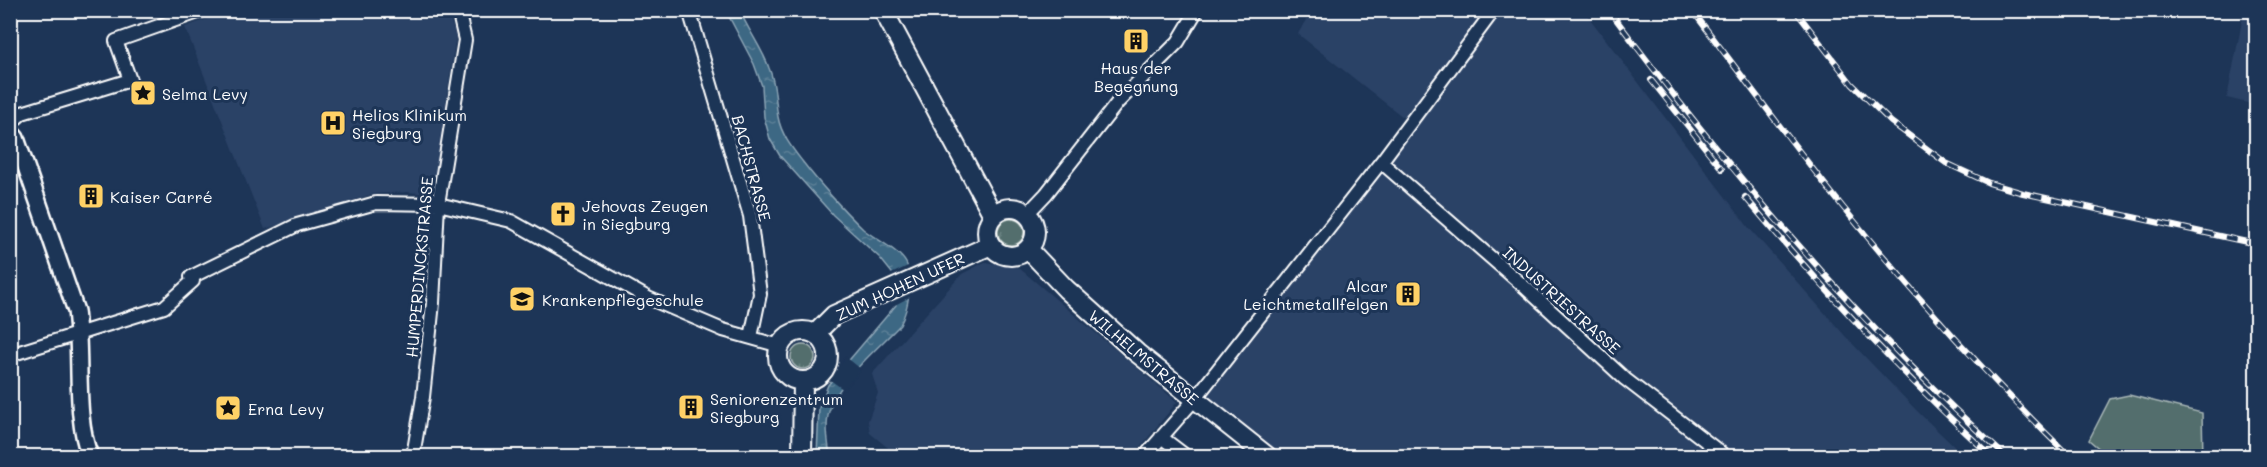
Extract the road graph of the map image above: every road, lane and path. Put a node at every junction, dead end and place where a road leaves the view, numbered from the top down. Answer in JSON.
{"nodes":[{"id":1,"x":204,"y":10,"type":"edge"},
{"id":2,"x":458,"y":10,"type":"edge"},
{"id":3,"x":688,"y":10,"type":"edge"},
{"id":4,"x":883,"y":10,"type":"edge"},
{"id":5,"x":1197,"y":10,"type":"edge"},
{"id":6,"x":1494,"y":10,"type":"edge"},
{"id":7,"x":10,"y":124,"type":"edge"},
{"id":8,"x":10,"y":131,"type":"edge"},
{"id":9,"x":1381,"y":162,"type":"junction"},
{"id":10,"x":438,"y":204,"type":"junction"},
{"id":11,"x":1027,"y":214,"type":"junction"},
{"id":12,"x":993,"y":215,"type":"junction"},
{"id":13,"x":992,"y":245,"type":"junction"},
{"id":14,"x":1028,"y":249,"type":"junction"},
{"id":15,"x":79,"y":333,"type":"junction"},
{"id":16,"x":815,"y":334,"type":"junction"},
{"id":17,"x":751,"y":337,"type":"junction"},
{"id":18,"x":780,"y":346,"type":"junction"},
{"id":19,"x":10,"y":356,"type":"edge"},
{"id":20,"x":803,"y":381,"type":"junction"},
{"id":21,"x":1194,"y":400,"type":"junction"},
{"id":22,"x":1161,"y":437,"type":"junction"},
{"id":23,"x":90,"y":456,"type":"edge"},
{"id":24,"x":413,"y":456,"type":"edge"},
{"id":25,"x":802,"y":456,"type":"edge"},
{"id":26,"x":1145,"y":456,"type":"edge"},
{"id":27,"x":1186,"y":456,"type":"edge"},
{"id":28,"x":1267,"y":456,"type":"edge"},
{"id":29,"x":1725,"y":456,"type":"edge"}],
"edges":[{"from":1,"to":7,"type":"street"},
{"from":2,"to":10,"type":"street","name":"HUMPERDINCKSTRASSE"},
{"from":3,"to":17,"type":"street","name":"BACHSTRASSE"},
{"from":4,"to":12,"type":"main road"},
{"from":5,"to":11,"type":"street"},
{"from":6,"to":9,"type":"street"},
{"from":8,"to":15,"type":"street"},
{"from":9,"to":21,"type":"street"},
{"from":9,"to":29,"type":"street","name":"INDUSTRIESTRASSE"},
{"from":10,"to":15,"type":"street"},
{"from":10,"to":17,"type":"street"},
{"from":10,"to":24,"type":"street","name":"HUMPERDINCKSTRASSE"},
{"from":11,"to":12,"type":"main road"},
{"from":11,"to":14,"type":"main road"},
{"from":12,"to":13,"type":"main road"},
{"from":13,"to":14,"type":"main road"},
{"from":13,"to":16,"type":"main road","name":"ZUM HOHEN UFER"},
{"from":14,"to":21,"type":"main road","name":"WILHELMSTRASSE"},
{"from":15,"to":19,"type":"street"},
{"from":15,"to":23,"type":"street"},
{"from":16,"to":18,"type":"main road"},
{"from":16,"to":20,"type":"main road"},
{"from":17,"to":18,"type":"street"},
{"from":18,"to":20,"type":"main road"},
{"from":20,"to":25,"type":"main road"},
{"from":21,"to":22,"type":"street"},
{"from":21,"to":28,"type":"main road","name":"WILHELMSTRASSE"},
{"from":22,"to":26,"type":"street"},
{"from":22,"to":27,"type":"street"}]}
